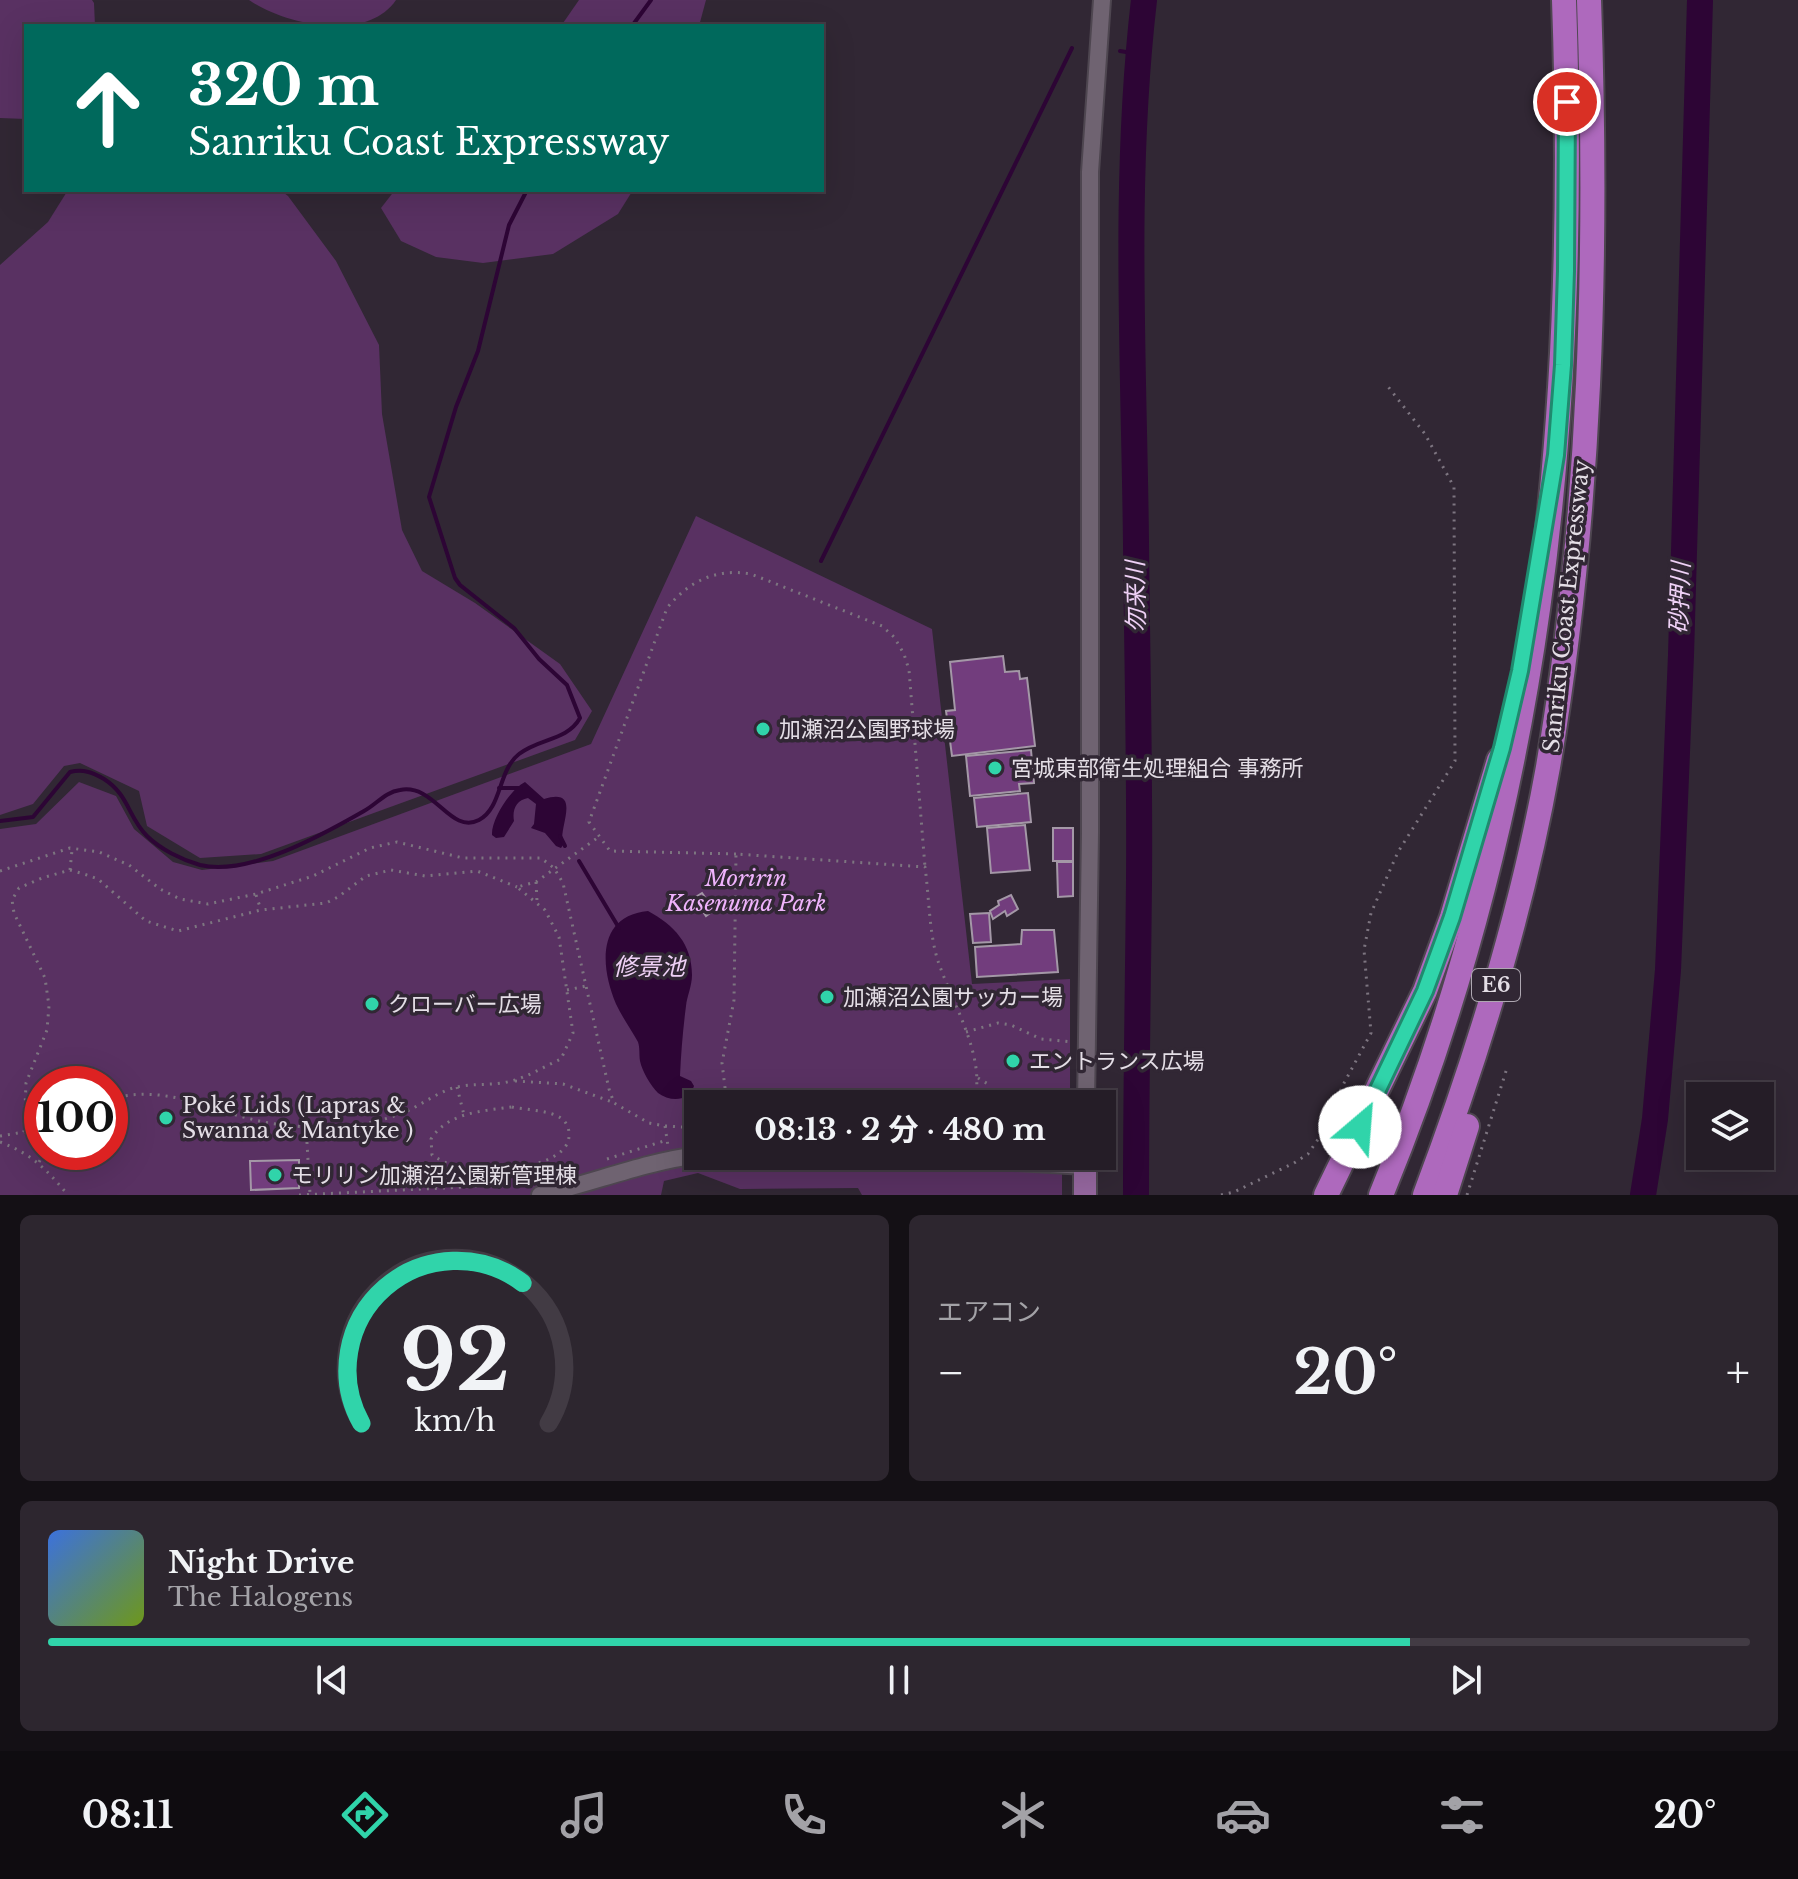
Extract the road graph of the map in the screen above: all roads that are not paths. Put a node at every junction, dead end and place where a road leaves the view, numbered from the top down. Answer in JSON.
{"nodes":[{"id":1,"x":1102,"y":0,"type":"edge"},
{"id":2,"x":1564,"y":0,"type":"edge"},
{"id":3,"x":1589,"y":0,"type":"edge"},
{"id":4,"x":1556,"y":455,"type":"junction"},
{"id":5,"x":1547,"y":769,"type":"junction"},
{"id":6,"x":1086,"y":1090,"type":"edge"},
{"id":7,"x":684,"y":1156,"type":"edge"},
{"id":8,"x":1085,"y":1170,"type":"edge"},
{"id":9,"x":536,"y":1188,"type":"edge"},
{"id":10,"x":1085,"y":1195,"type":"edge"},
{"id":11,"x":1326,"y":1195,"type":"edge"},
{"id":12,"x":1381,"y":1195,"type":"edge"},
{"id":13,"x":1425,"y":1195,"type":"edge"},
{"id":14,"x":1445,"y":1195,"type":"edge"}],
"edges":[{"from":1,"to":6,"type":"street"},
{"from":2,"to":4,"type":"highway","name":"Sanriku Coast Expressway","number":"E6"},
{"from":3,"to":5,"type":"highway","name":"Sanriku Coast Expressway","number":"E6"},
{"from":4,"to":11,"type":"highway"},
{"from":4,"to":12,"type":"highway","name":"Sanriku Coast Expressway","number":"E6"},
{"from":5,"to":13,"type":"highway","name":"Sanriku Coast Expressway","number":"E6"},
{"from":5,"to":14,"type":"highway"},
{"from":7,"to":9,"type":"street"},
{"from":8,"to":10,"type":"main road"}]}
